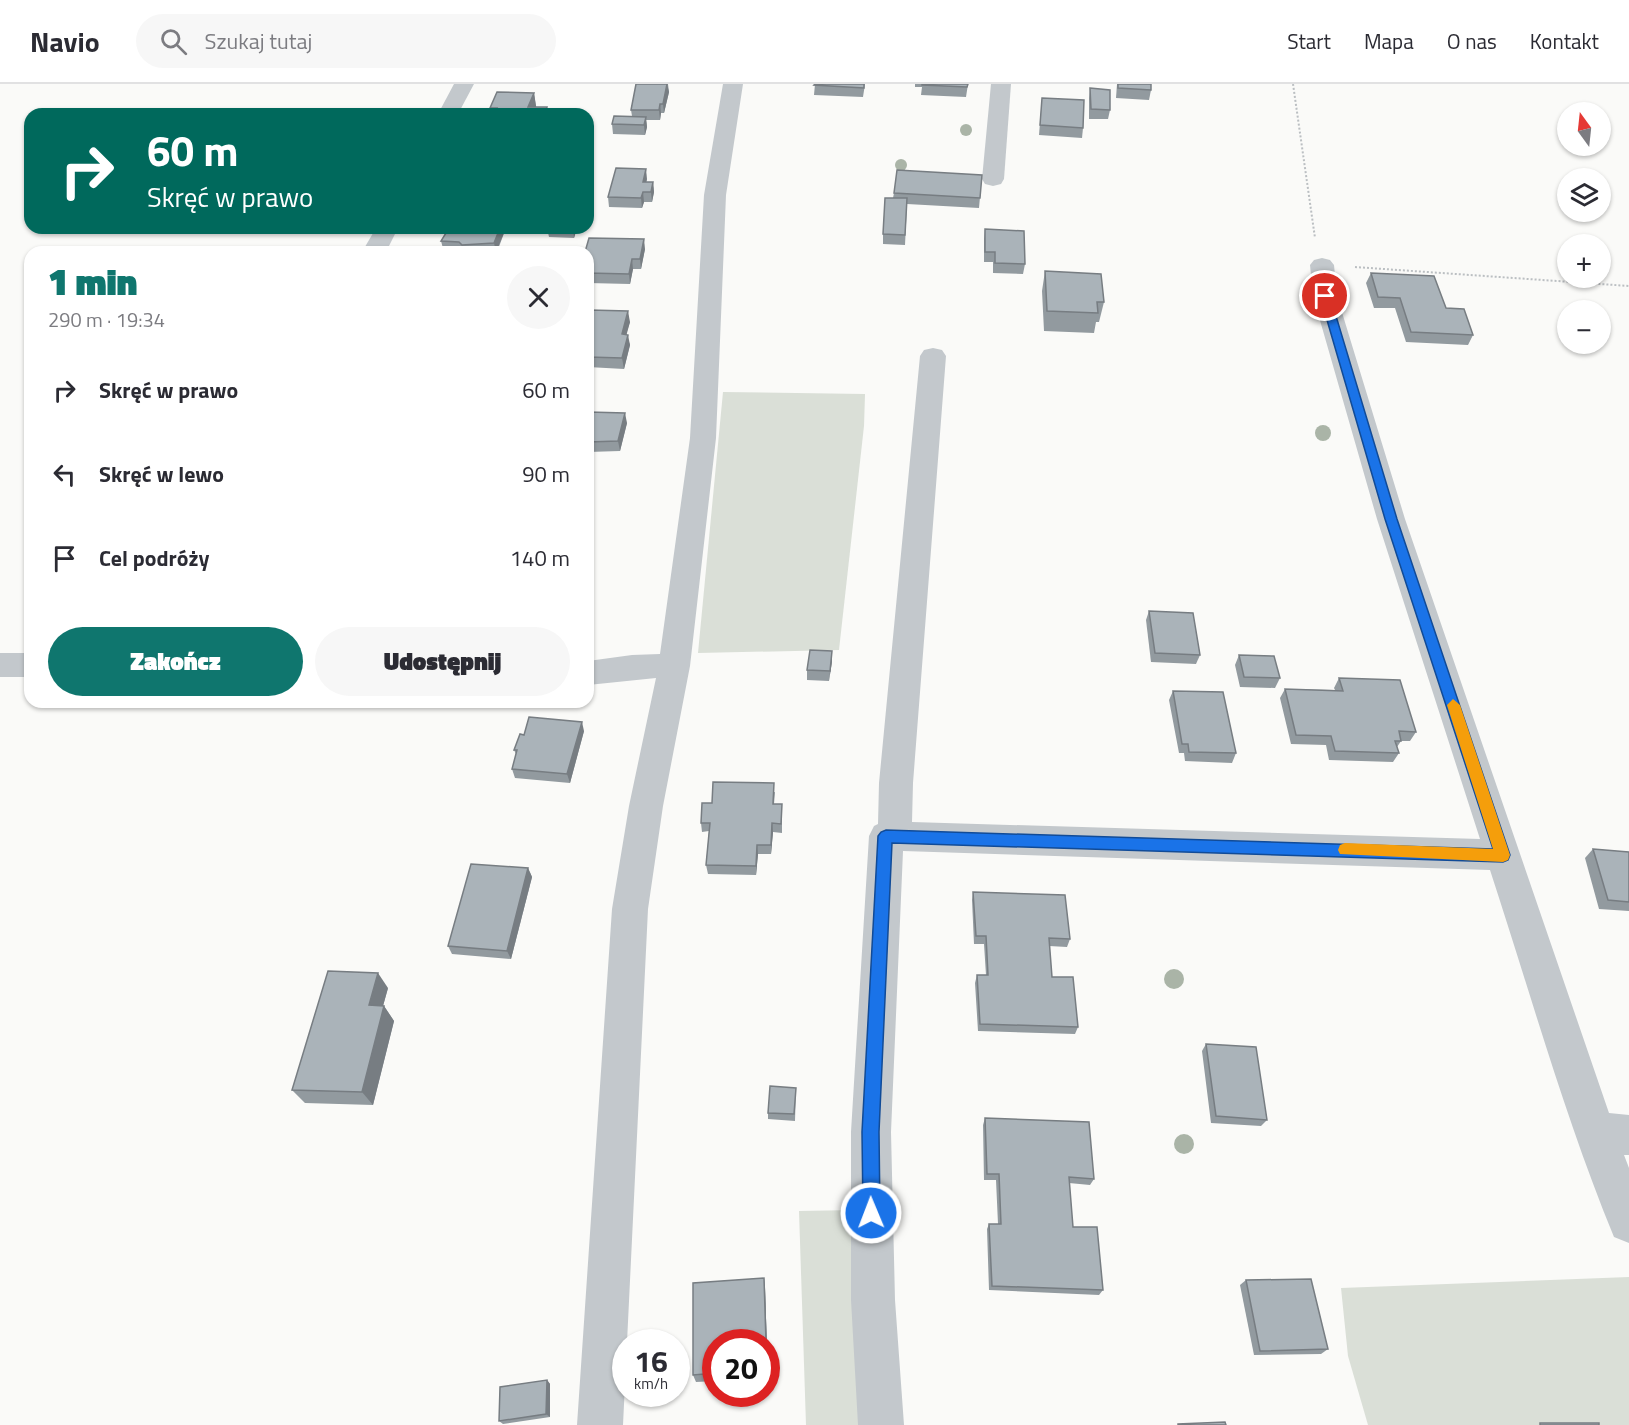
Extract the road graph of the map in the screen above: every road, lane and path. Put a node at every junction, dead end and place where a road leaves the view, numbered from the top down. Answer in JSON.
{"nodes":[{"id":1,"x":464,"y":84,"type":"edge"},
{"id":2,"x":733,"y":84,"type":"edge"},
{"id":3,"x":1001,"y":84,"type":"edge"},
{"id":4,"x":1293,"y":84,"type":"edge"},
{"id":5,"x":451,"y":108,"type":"edge"},
{"id":6,"x":993,"y":179,"type":"dead end"},
{"id":7,"x":1322,"y":265,"type":"junction"},
{"id":8,"x":1629,"y":285,"type":"edge"},
{"id":9,"x":933,"y":356,"type":"dead end"},
{"id":10,"x":0,"y":665,"type":"edge"},
{"id":11,"x":24,"y":665,"type":"edge"},
{"id":12,"x":674,"y":666,"type":"junction"},
{"id":13,"x":594,"y":672,"type":"edge"},
{"id":14,"x":895,"y":836,"type":"junction"},
{"id":15,"x":1503,"y":855,"type":"junction"},
{"id":16,"x":1612,"y":1134,"type":"edge"},
{"id":17,"x":1629,"y":1222,"type":"edge"},
{"id":18,"x":600,"y":1425,"type":"edge"},
{"id":19,"x":881,"y":1425,"type":"edge"}],
"edges":[{"from":1,"to":5,"type":"street"},
{"from":2,"to":12,"type":"street"},
{"from":3,"to":6,"type":"street"},
{"from":4,"to":7,"type":"path"},
{"from":7,"to":8,"type":"path"},
{"from":7,"to":15,"type":"street"},
{"from":9,"to":14,"type":"street"},
{"from":10,"to":11,"type":"street"},
{"from":12,"to":13,"type":"street"},
{"from":12,"to":18,"type":"street"},
{"from":14,"to":15,"type":"street"},
{"from":14,"to":19,"type":"street"},
{"from":15,"to":16,"type":"street"},
{"from":16,"to":17,"type":"street"}]}
